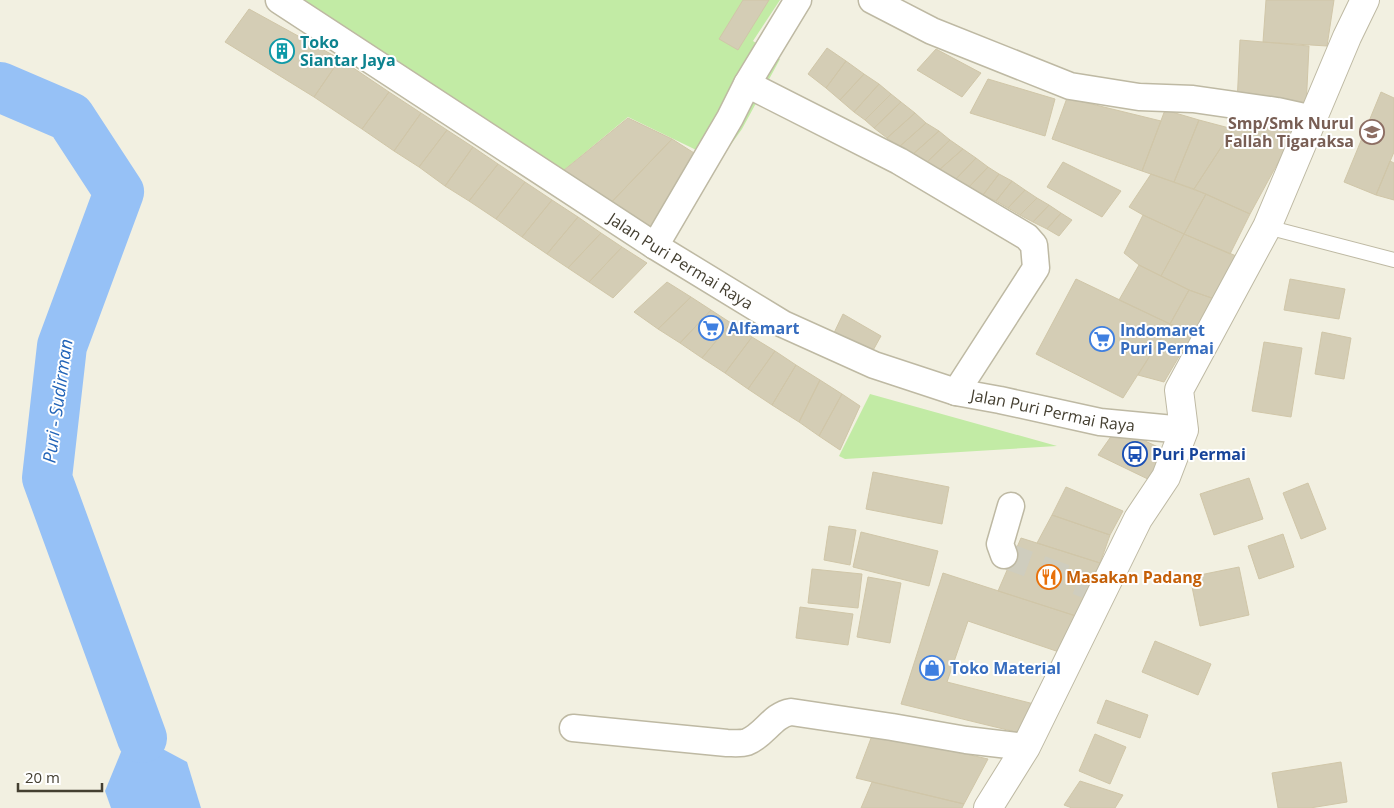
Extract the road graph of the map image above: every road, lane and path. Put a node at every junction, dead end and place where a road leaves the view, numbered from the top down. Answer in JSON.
{"nodes":[{"id":1,"x":279,"y":0,"type":"edge"},
{"id":2,"x":798,"y":0,"type":"edge"},
{"id":3,"x":872,"y":0,"type":"edge"},
{"id":4,"x":1365,"y":0,"type":"edge"},
{"id":5,"x":747,"y":84,"type":"junction"},
{"id":6,"x":1313,"y":119,"type":"junction"},
{"id":7,"x":1267,"y":227,"type":"junction"},
{"id":8,"x":655,"y":246,"type":"junction"},
{"id":9,"x":1394,"y":260,"type":"edge"},
{"id":10,"x":956,"y":392,"type":"junction"},
{"id":11,"x":1184,"y":430,"type":"junction"},
{"id":12,"x":1011,"y":506,"type":"dead end"},
{"id":13,"x":1004,"y":555,"type":"dead end"},
{"id":14,"x":572,"y":728,"type":"dead end"},
{"id":15,"x":1026,"y":747,"type":"junction"},
{"id":16,"x":988,"y":808,"type":"edge"}],
"edges":[{"from":1,"to":8,"type":"street","name":"Jalan Puri Permai Raya"},
{"from":2,"to":5,"type":"street"},
{"from":3,"to":6,"type":"street"},
{"from":4,"to":6,"type":"street"},
{"from":5,"to":8,"type":"street"},
{"from":5,"to":10,"type":"street"},
{"from":6,"to":7,"type":"street"},
{"from":7,"to":9,"type":"lane"},
{"from":7,"to":11,"type":"street"},
{"from":8,"to":10,"type":"street","name":"Jalan Puri Permai Raya"},
{"from":10,"to":11,"type":"street","name":"Jalan Puri Permai Raya"},
{"from":11,"to":15,"type":"street"},
{"from":12,"to":13,"type":"street"},
{"from":14,"to":15,"type":"street"},
{"from":15,"to":16,"type":"street"}]}
